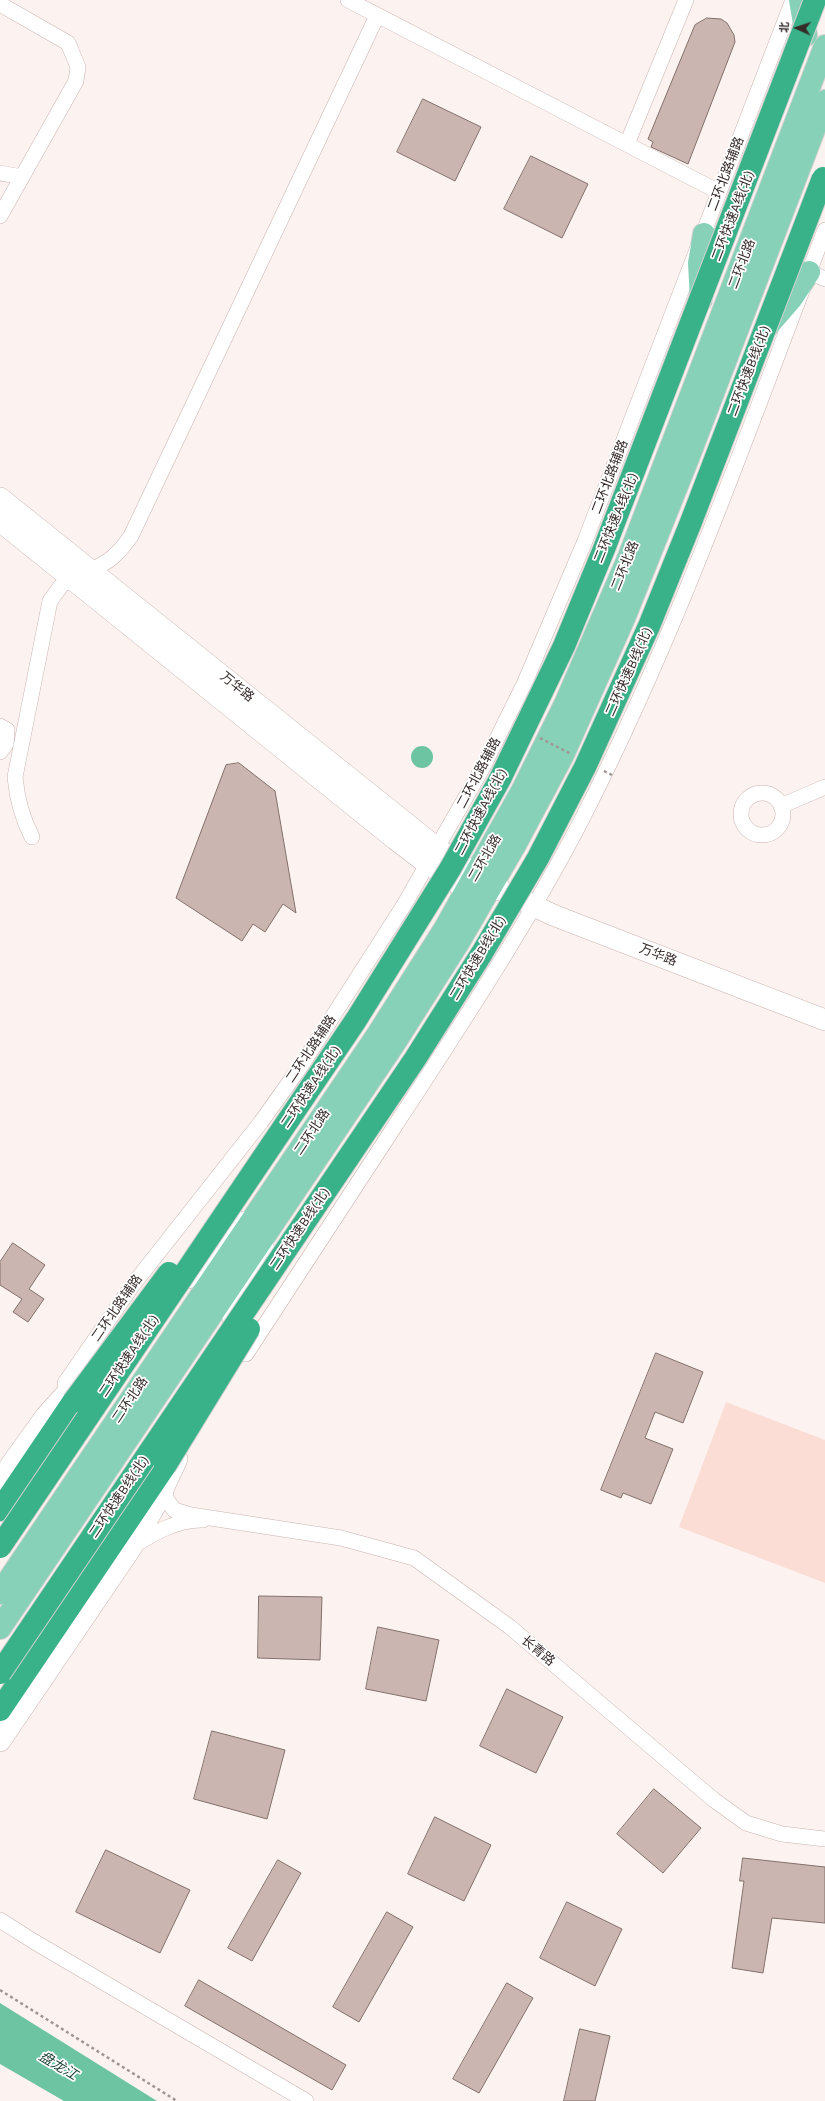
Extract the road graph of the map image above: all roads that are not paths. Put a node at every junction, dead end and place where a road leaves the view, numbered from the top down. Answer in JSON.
{"nodes":[{"id":1,"x":348,"y":0,"type":"edge"},
{"id":2,"x":686,"y":0,"type":"edge"},
{"id":3,"x":803,"y":3,"type":"edge"},
{"id":4,"x":0,"y":4,"type":"edge"},
{"id":5,"x":377,"y":16,"type":"junction"},
{"id":6,"x":825,"y":46,"type":"edge"},
{"id":7,"x":817,"y":95,"type":"edge"},
{"id":8,"x":626,"y":144,"type":"junction"},
{"id":9,"x":825,"y":172,"type":"edge"},
{"id":10,"x":0,"y":173,"type":"edge"},
{"id":11,"x":22,"y":177,"type":"junction"},
{"id":12,"x":719,"y":192,"type":"junction"},
{"id":13,"x":0,"y":216,"type":"edge"},
{"id":14,"x":825,"y":230,"type":"edge"},
{"id":15,"x":704,"y":234,"type":"junction"},
{"id":16,"x":817,"y":276,"type":"edge"},
{"id":17,"x":704,"y":390,"type":"junction"},
{"id":18,"x":0,"y":498,"type":"edge"},
{"id":19,"x":0,"y":521,"type":"edge"},
{"id":20,"x":91,"y":570,"type":"junction"},
{"id":21,"x":72,"y":578,"type":"junction"},
{"id":22,"x":0,"y":726,"type":"edge"},
{"id":23,"x":0,"y":752,"type":"edge"},
{"id":24,"x":825,"y":787,"type":"edge"},
{"id":25,"x":781,"y":806,"type":"dead end"},
{"id":26,"x":32,"y":837,"type":"dead end"},
{"id":27,"x":433,"y":857,"type":"junction"},
{"id":28,"x":479,"y":883,"type":"junction"},
{"id":29,"x":533,"y":907,"type":"junction"},
{"id":30,"x":825,"y":1020,"type":"edge"},
{"id":31,"x":275,"y":1140,"type":"junction"},
{"id":32,"x":305,"y":1160,"type":"junction"},
{"id":33,"x":334,"y":1180,"type":"junction"},
{"id":34,"x":210,"y":1300,"type":"junction"},
{"id":35,"x":12,"y":1462,"type":"junction"},
{"id":36,"x":0,"y":1480,"type":"edge"},
{"id":37,"x":168,"y":1481,"type":"junction"},
{"id":38,"x":0,"y":1510,"type":"edge"},
{"id":39,"x":222,"y":1520,"type":"junction"},
{"id":40,"x":0,"y":1547,"type":"edge"},
{"id":41,"x":131,"y":1548,"type":"junction"},
{"id":42,"x":0,"y":1593,"type":"edge"},
{"id":43,"x":0,"y":1628,"type":"edge"},
{"id":44,"x":0,"y":1673,"type":"edge"},
{"id":45,"x":0,"y":1710,"type":"edge"},
{"id":46,"x":0,"y":1741,"type":"edge"},
{"id":47,"x":825,"y":1839,"type":"edge"},
{"id":48,"x":0,"y":1920,"type":"edge"},
{"id":49,"x":306,"y":2101,"type":"edge"}],
"edges":[{"from":1,"to":5,"type":"street"},
{"from":2,"to":8,"type":"street"},
{"from":3,"to":7,"type":"main road"},
{"from":3,"to":12,"type":"street","name":"二环北路辅路"},
{"from":3,"to":31,"type":"highway","name":"二环快速A线(北)","bridge":true},
{"from":4,"to":11,"type":"street"},
{"from":5,"to":8,"type":"street"},
{"from":5,"to":20,"type":"street"},
{"from":6,"to":7,"type":"main road","name":"二环北路"},
{"from":7,"to":17,"type":"main road","name":"二环北路"},
{"from":8,"to":12,"type":"street"},
{"from":9,"to":33,"type":"highway","name":"二环快速B线(北)","bridge":true},
{"from":10,"to":11,"type":"street"},
{"from":11,"to":13,"type":"street"},
{"from":12,"to":15,"type":"street","name":"二环北路辅路"},
{"from":14,"to":16,"type":"street"},
{"from":15,"to":17,"type":"main road"},
{"from":15,"to":27,"type":"street","name":"二环北路辅路"},
{"from":16,"to":17,"type":"main road"},
{"from":16,"to":29,"type":"street"},
{"from":17,"to":28,"type":"main road","name":"二环北路"},
{"from":18,"to":20,"type":"street","name":"万华路"},
{"from":19,"to":21,"type":"street","name":"万华路"},
{"from":20,"to":21,"type":"street"},
{"from":20,"to":27,"type":"street","name":"万华路"},
{"from":21,"to":26,"type":"street"},
{"from":21,"to":27,"type":"street","name":"万华路"},
{"from":22,"to":23,"type":"street"},
{"from":24,"to":25,"type":"street"},
{"from":27,"to":28,"type":"street","name":"万华路"},
{"from":27,"to":35,"type":"street","name":"二环北路辅路"},
{"from":28,"to":29,"type":"street","name":"万华路"},
{"from":28,"to":32,"type":"main road","name":"二环北路"},
{"from":29,"to":30,"type":"street","name":"万华路"},
{"from":29,"to":37,"type":"street"},
{"from":31,"to":38,"type":"highway","bridge":true},
{"from":31,"to":40,"type":"highway","name":"二环快速A线(北)","bridge":true},
{"from":32,"to":34,"type":"main road","name":"二环北路"},
{"from":32,"to":35,"type":"street"},
{"from":32,"to":37,"type":"street"},
{"from":33,"to":44,"type":"highway","name":"二环快速B线(北)","bridge":true},
{"from":33,"to":45,"type":"highway","bridge":true},
{"from":34,"to":42,"type":"main road","name":"二环北路"},
{"from":34,"to":43,"type":"main road","name":"二环北路"},
{"from":35,"to":36,"type":"street"},
{"from":37,"to":39,"type":"street"},
{"from":37,"to":41,"type":"street"},
{"from":39,"to":41,"type":"street"},
{"from":39,"to":47,"type":"street","name":"长青路"},
{"from":41,"to":46,"type":"street"},
{"from":48,"to":49,"type":"street"}]}
